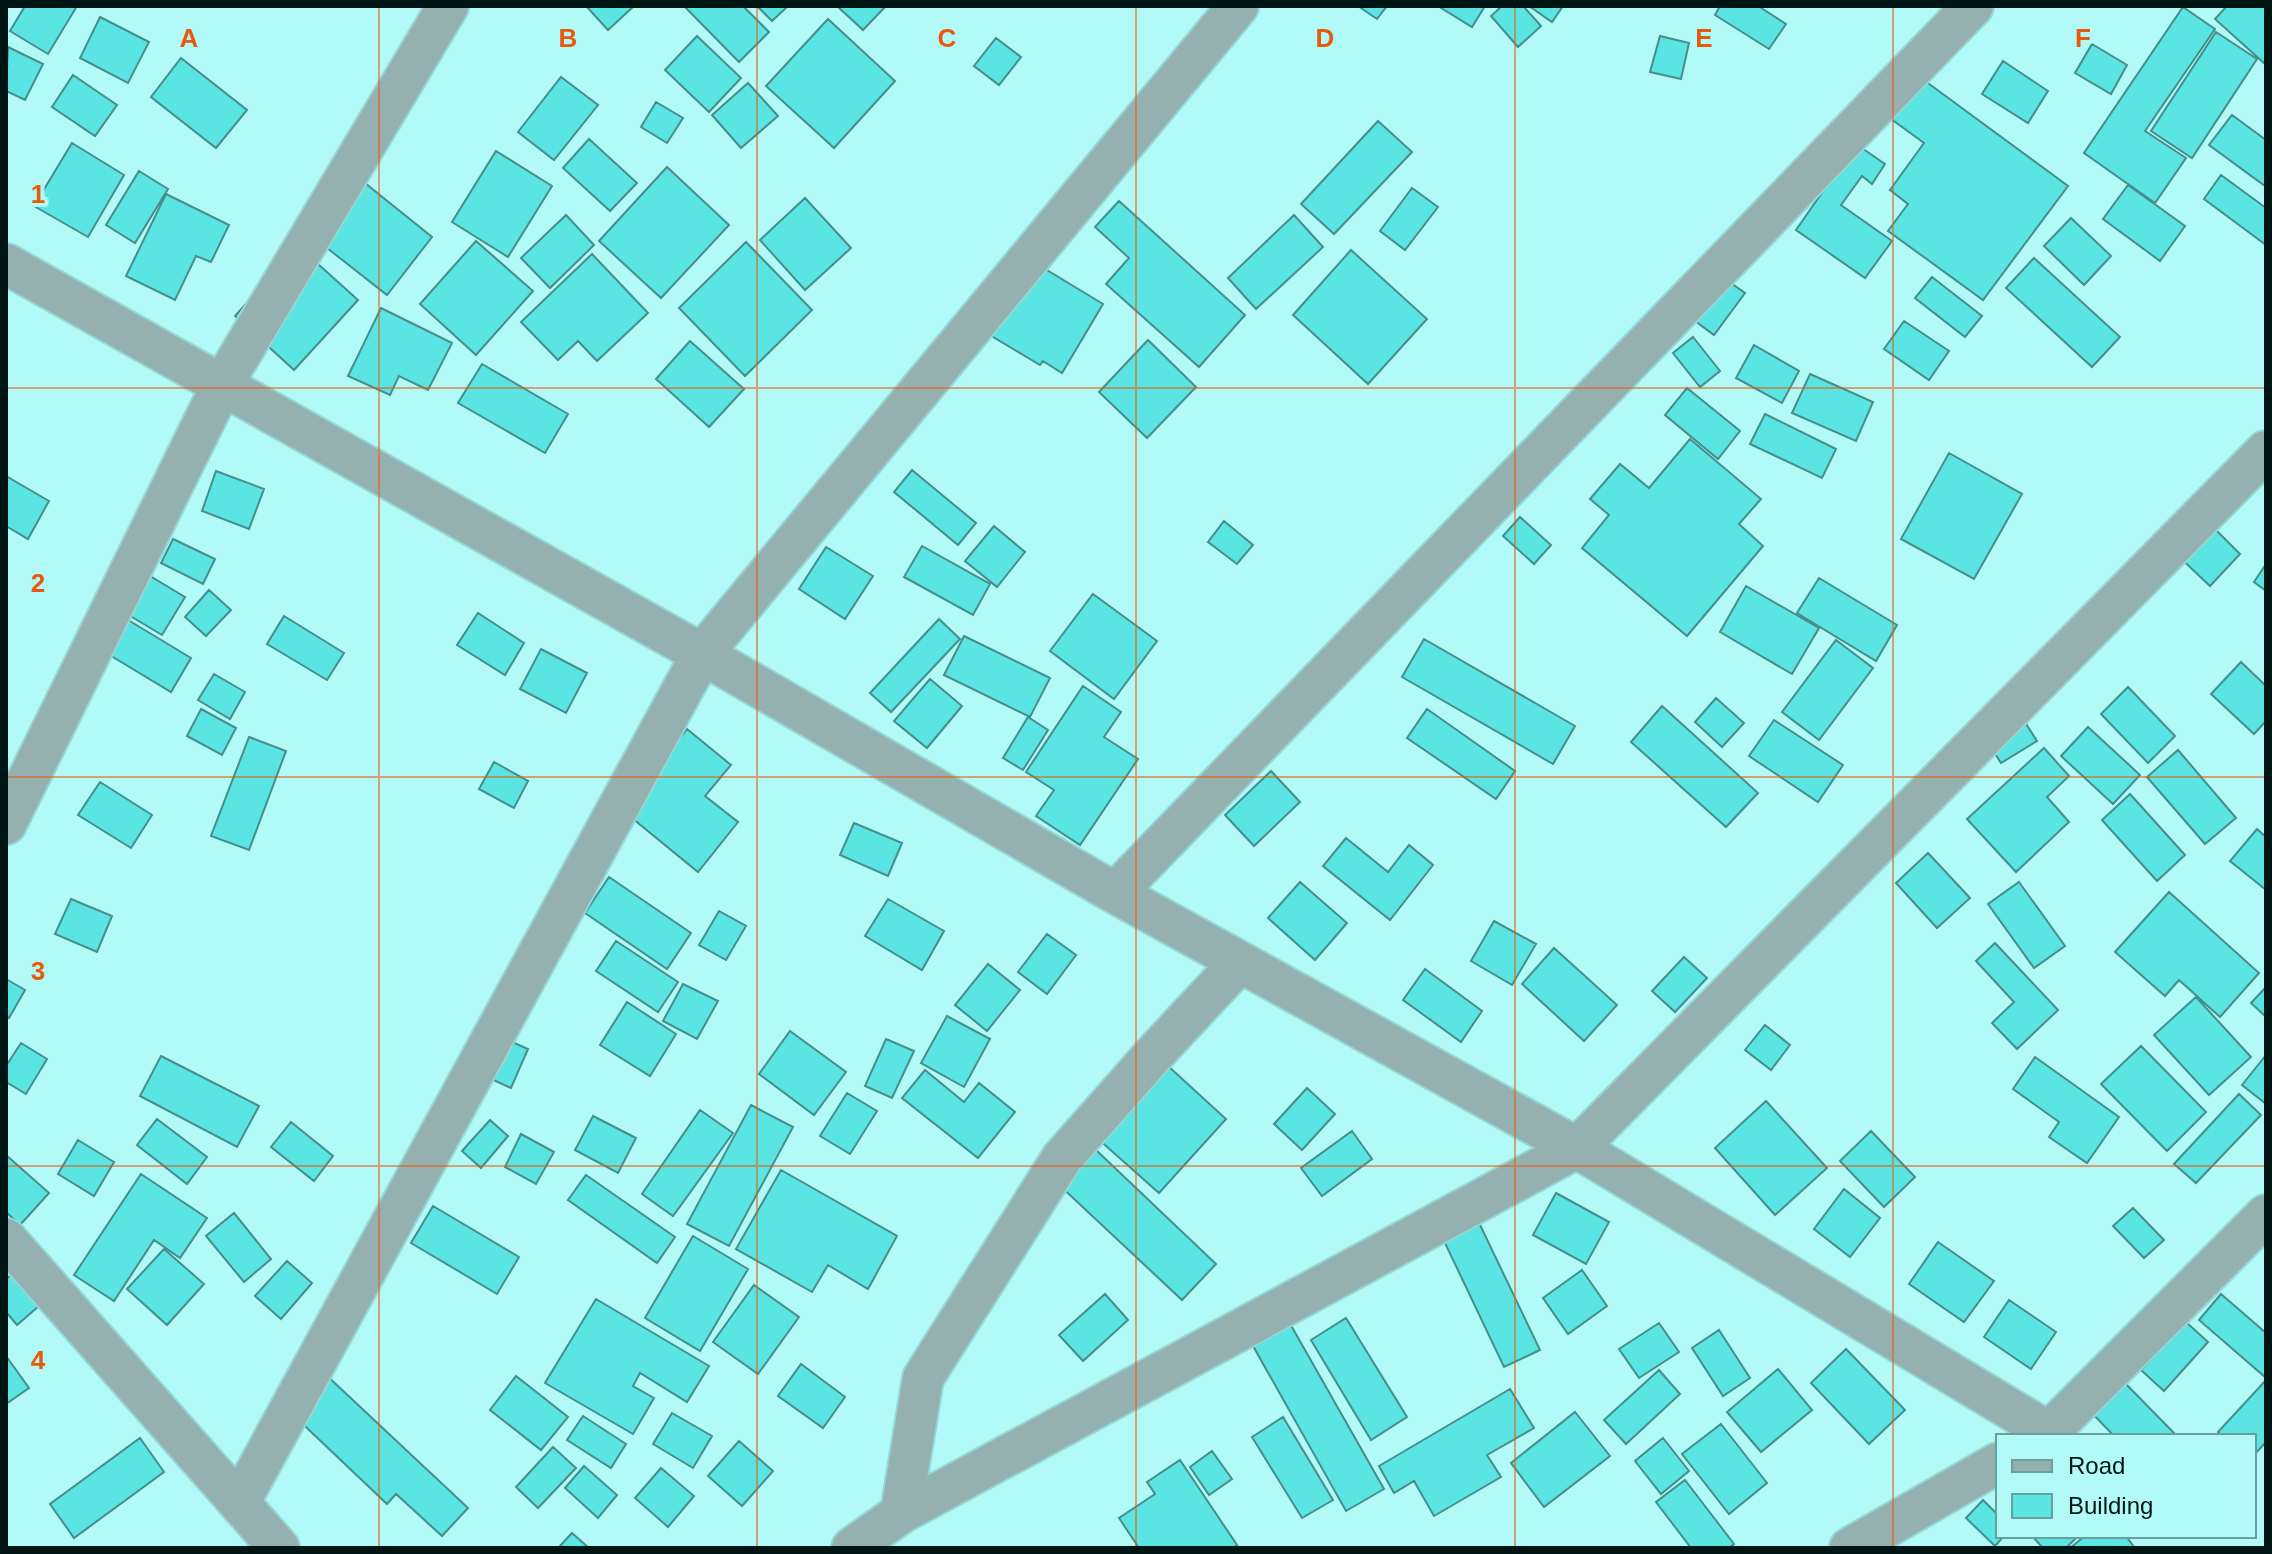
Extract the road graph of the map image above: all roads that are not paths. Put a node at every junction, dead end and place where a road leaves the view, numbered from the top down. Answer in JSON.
{"nodes":[{"id":1,"x":448,"y":6,"type":"edge"},
{"id":2,"x":1238,"y":6,"type":"edge"},
{"id":3,"x":1973,"y":6,"type":"edge"},
{"id":4,"x":6,"y":264,"type":"edge"},
{"id":5,"x":222,"y":385,"type":"junction"},
{"id":6,"x":2266,"y":451,"type":"edge"},
{"id":7,"x":702,"y":654,"type":"junction"},
{"id":8,"x":6,"y":824,"type":"edge"},
{"id":9,"x":1115,"y":893,"type":"junction"},
{"id":10,"x":1240,"y":962,"type":"junction"},
{"id":11,"x":1577,"y":1148,"type":"junction"},
{"id":12,"x":2266,"y":1215,"type":"edge"},
{"id":13,"x":6,"y":1239,"type":"edge"},
{"id":14,"x":2047,"y":1434,"type":"edge"},
{"id":15,"x":1996,"y":1464,"type":"edge"},
{"id":16,"x":239,"y":1503,"type":"junction"},
{"id":17,"x":901,"y":1513,"type":"junction"},
{"id":18,"x":279,"y":1548,"type":"edge"},
{"id":19,"x":852,"y":1548,"type":"edge"},
{"id":20,"x":1850,"y":1548,"type":"edge"}],
"edges":[{"from":1,"to":5,"type":"street"},
{"from":2,"to":7,"type":"street"},
{"from":3,"to":9,"type":"street"},
{"from":4,"to":5,"type":"street"},
{"from":5,"to":7,"type":"street"},
{"from":5,"to":8,"type":"street"},
{"from":6,"to":11,"type":"street"},
{"from":7,"to":9,"type":"street"},
{"from":7,"to":16,"type":"street"},
{"from":9,"to":10,"type":"street"},
{"from":10,"to":11,"type":"street"},
{"from":10,"to":17,"type":"street"},
{"from":11,"to":14,"type":"street"},
{"from":11,"to":17,"type":"street"},
{"from":12,"to":14,"type":"street"},
{"from":13,"to":16,"type":"street"},
{"from":15,"to":20,"type":"street"},
{"from":16,"to":18,"type":"street"},
{"from":17,"to":19,"type":"street"}]}
